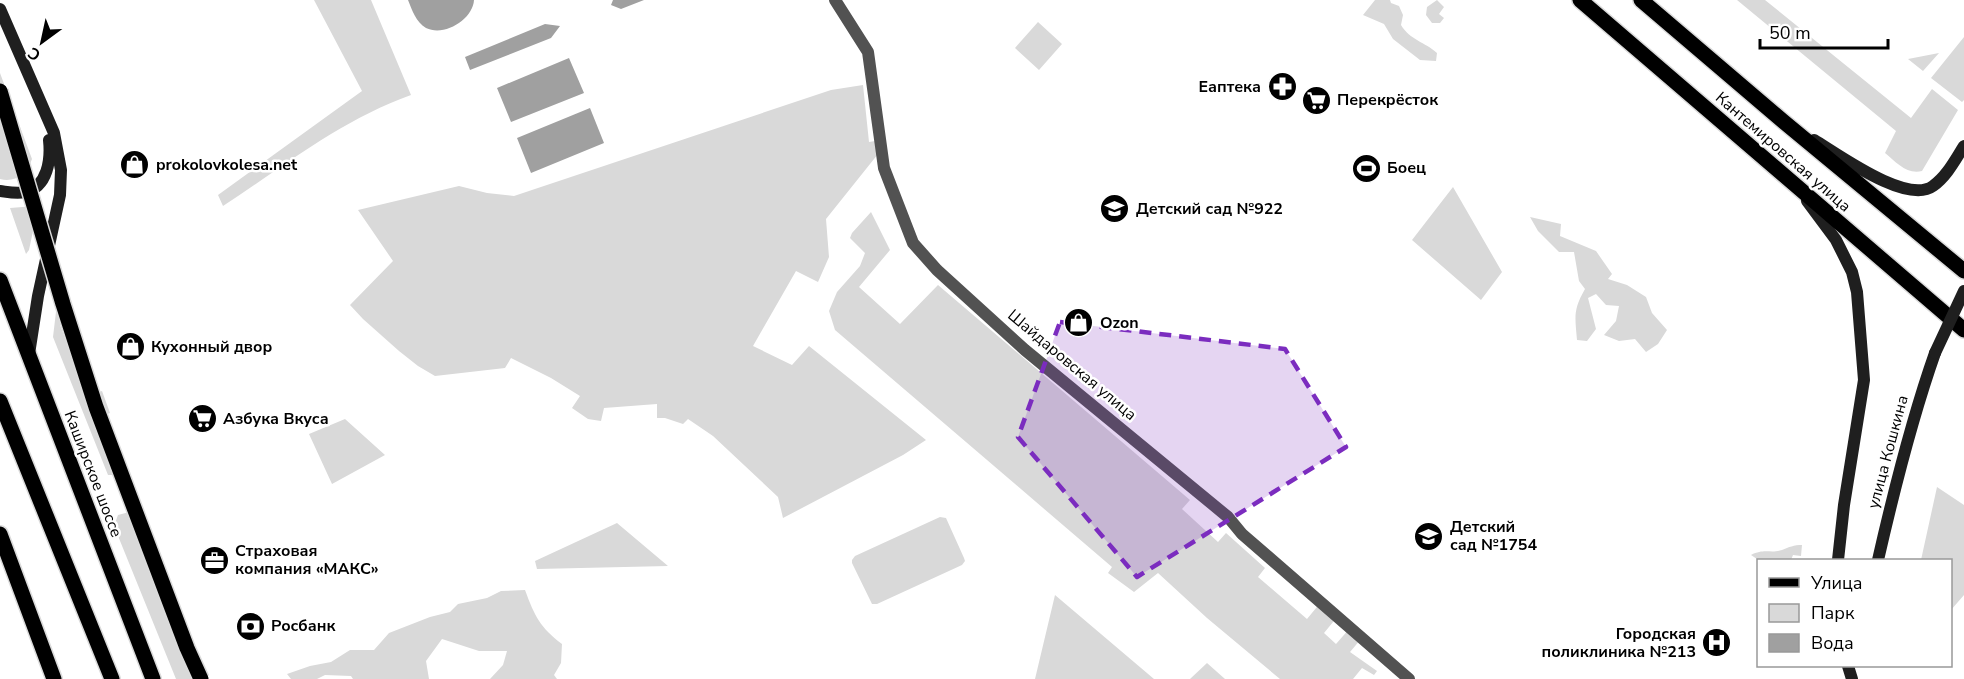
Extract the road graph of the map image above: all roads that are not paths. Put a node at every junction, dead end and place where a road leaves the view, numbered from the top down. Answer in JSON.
{"nodes":[{"id":1,"x":835,"y":0,"type":"edge"},
{"id":2,"x":1580,"y":0,"type":"edge"},
{"id":3,"x":1641,"y":0,"type":"edge"},
{"id":4,"x":0,"y":9,"type":"edge"},
{"id":5,"x":0,"y":91,"type":"edge"},
{"id":6,"x":44,"y":109,"type":"junction"},
{"id":7,"x":1784,"y":122,"type":"junction"},
{"id":8,"x":1964,"y":146,"type":"edge"},
{"id":9,"x":1800,"y":190,"type":"junction"},
{"id":10,"x":0,"y":191,"type":"edge"},
{"id":11,"x":1964,"y":271,"type":"edge"},
{"id":12,"x":0,"y":280,"type":"edge"},
{"id":13,"x":1964,"y":291,"type":"edge"},
{"id":14,"x":1964,"y":330,"type":"edge"},
{"id":15,"x":28,"y":356,"type":"junction"},
{"id":16,"x":0,"y":400,"type":"edge"},
{"id":17,"x":0,"y":534,"type":"edge"},
{"id":18,"x":1839,"y":559,"type":"edge"},
{"id":19,"x":1878,"y":559,"type":"edge"},
{"id":20,"x":52,"y":675,"type":"edge"},
{"id":21,"x":112,"y":679,"type":"edge"},
{"id":22,"x":153,"y":679,"type":"edge"},
{"id":23,"x":201,"y":679,"type":"edge"},
{"id":24,"x":1409,"y":679,"type":"edge"}],
"edges":[{"from":1,"to":24,"type":"street","name":"Шайдаровская улица"},
{"from":2,"to":9,"type":"main road","name":"Кантемировская улица"},
{"from":3,"to":7,"type":"main road","name":"Кантемировская улица"},
{"from":4,"to":6,"type":"main road"},
{"from":5,"to":23,"type":"main road","bridge":true},
{"from":6,"to":10,"type":"main road"},
{"from":6,"to":15,"type":"main road"},
{"from":7,"to":8,"type":"main road"},
{"from":7,"to":11,"type":"main road","name":"Кантемировская улица"},
{"from":9,"to":14,"type":"main road","name":"Кантемировская улица"},
{"from":9,"to":18,"type":"main road"},
{"from":12,"to":15,"type":"main road","name":"Каширское шоссе"},
{"from":13,"to":19,"type":"main road","name":"улица Кошкина","bridge":true},
{"from":15,"to":22,"type":"main road","name":"Каширское шоссе"},
{"from":16,"to":21,"type":"main road"},
{"from":17,"to":20,"type":"main road"}]}
